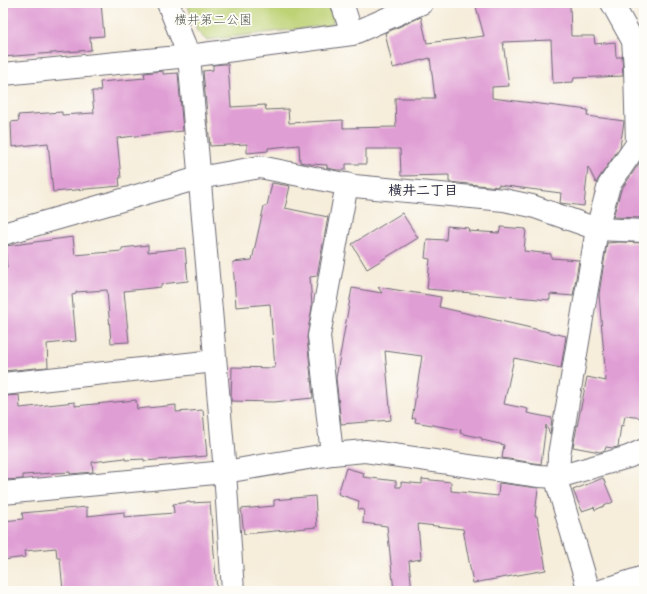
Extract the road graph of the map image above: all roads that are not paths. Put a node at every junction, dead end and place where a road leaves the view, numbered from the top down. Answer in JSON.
{"nodes":[{"id":1,"x":168,"y":3,"type":"edge"},
{"id":2,"x":342,"y":3,"type":"edge"},
{"id":3,"x":422,"y":3,"type":"edge"},
{"id":4,"x":612,"y":3,"type":"edge"},
{"id":5,"x":352,"y":34,"type":"junction"},
{"id":6,"x":189,"y":56,"type":"junction"},
{"id":7,"x":640,"y":68,"type":"edge"},
{"id":8,"x":3,"y":74,"type":"edge"},
{"id":9,"x":199,"y":178,"type":"junction"},
{"id":10,"x":347,"y":184,"type":"junction"},
{"id":11,"x":597,"y":229,"type":"junction"},
{"id":12,"x":644,"y":231,"type":"edge"},
{"id":13,"x":3,"y":234,"type":"edge"},
{"id":14,"x":215,"y":361,"type":"junction"},
{"id":15,"x":3,"y":384,"type":"edge"},
{"id":16,"x":644,"y":450,"type":"edge"},
{"id":17,"x":332,"y":454,"type":"junction"},
{"id":18,"x":225,"y":472,"type":"junction"},
{"id":19,"x":558,"y":477,"type":"junction"},
{"id":20,"x":3,"y":494,"type":"edge"},
{"id":21,"x":644,"y":577,"type":"edge"},
{"id":22,"x":233,"y":591,"type":"edge"},
{"id":23,"x":589,"y":591,"type":"edge"},
{"id":24,"x":601,"y":591,"type":"edge"}],
"edges":[{"from":1,"to":6,"type":"street"},
{"from":2,"to":5,"type":"street"},
{"from":3,"to":5,"type":"street"},
{"from":4,"to":7,"type":"street"},
{"from":5,"to":6,"type":"street"},
{"from":6,"to":8,"type":"street"},
{"from":6,"to":9,"type":"street"},
{"from":7,"to":11,"type":"street"},
{"from":9,"to":10,"type":"street"},
{"from":9,"to":13,"type":"street"},
{"from":9,"to":14,"type":"street"},
{"from":10,"to":11,"type":"street"},
{"from":10,"to":17,"type":"street"},
{"from":11,"to":12,"type":"street"},
{"from":11,"to":19,"type":"street"},
{"from":14,"to":15,"type":"street"},
{"from":14,"to":18,"type":"street"},
{"from":16,"to":19,"type":"street"},
{"from":17,"to":18,"type":"street"},
{"from":17,"to":19,"type":"street"},
{"from":18,"to":20,"type":"street"},
{"from":18,"to":22,"type":"street"},
{"from":19,"to":23,"type":"street"},
{"from":21,"to":24,"type":"street"}]}
